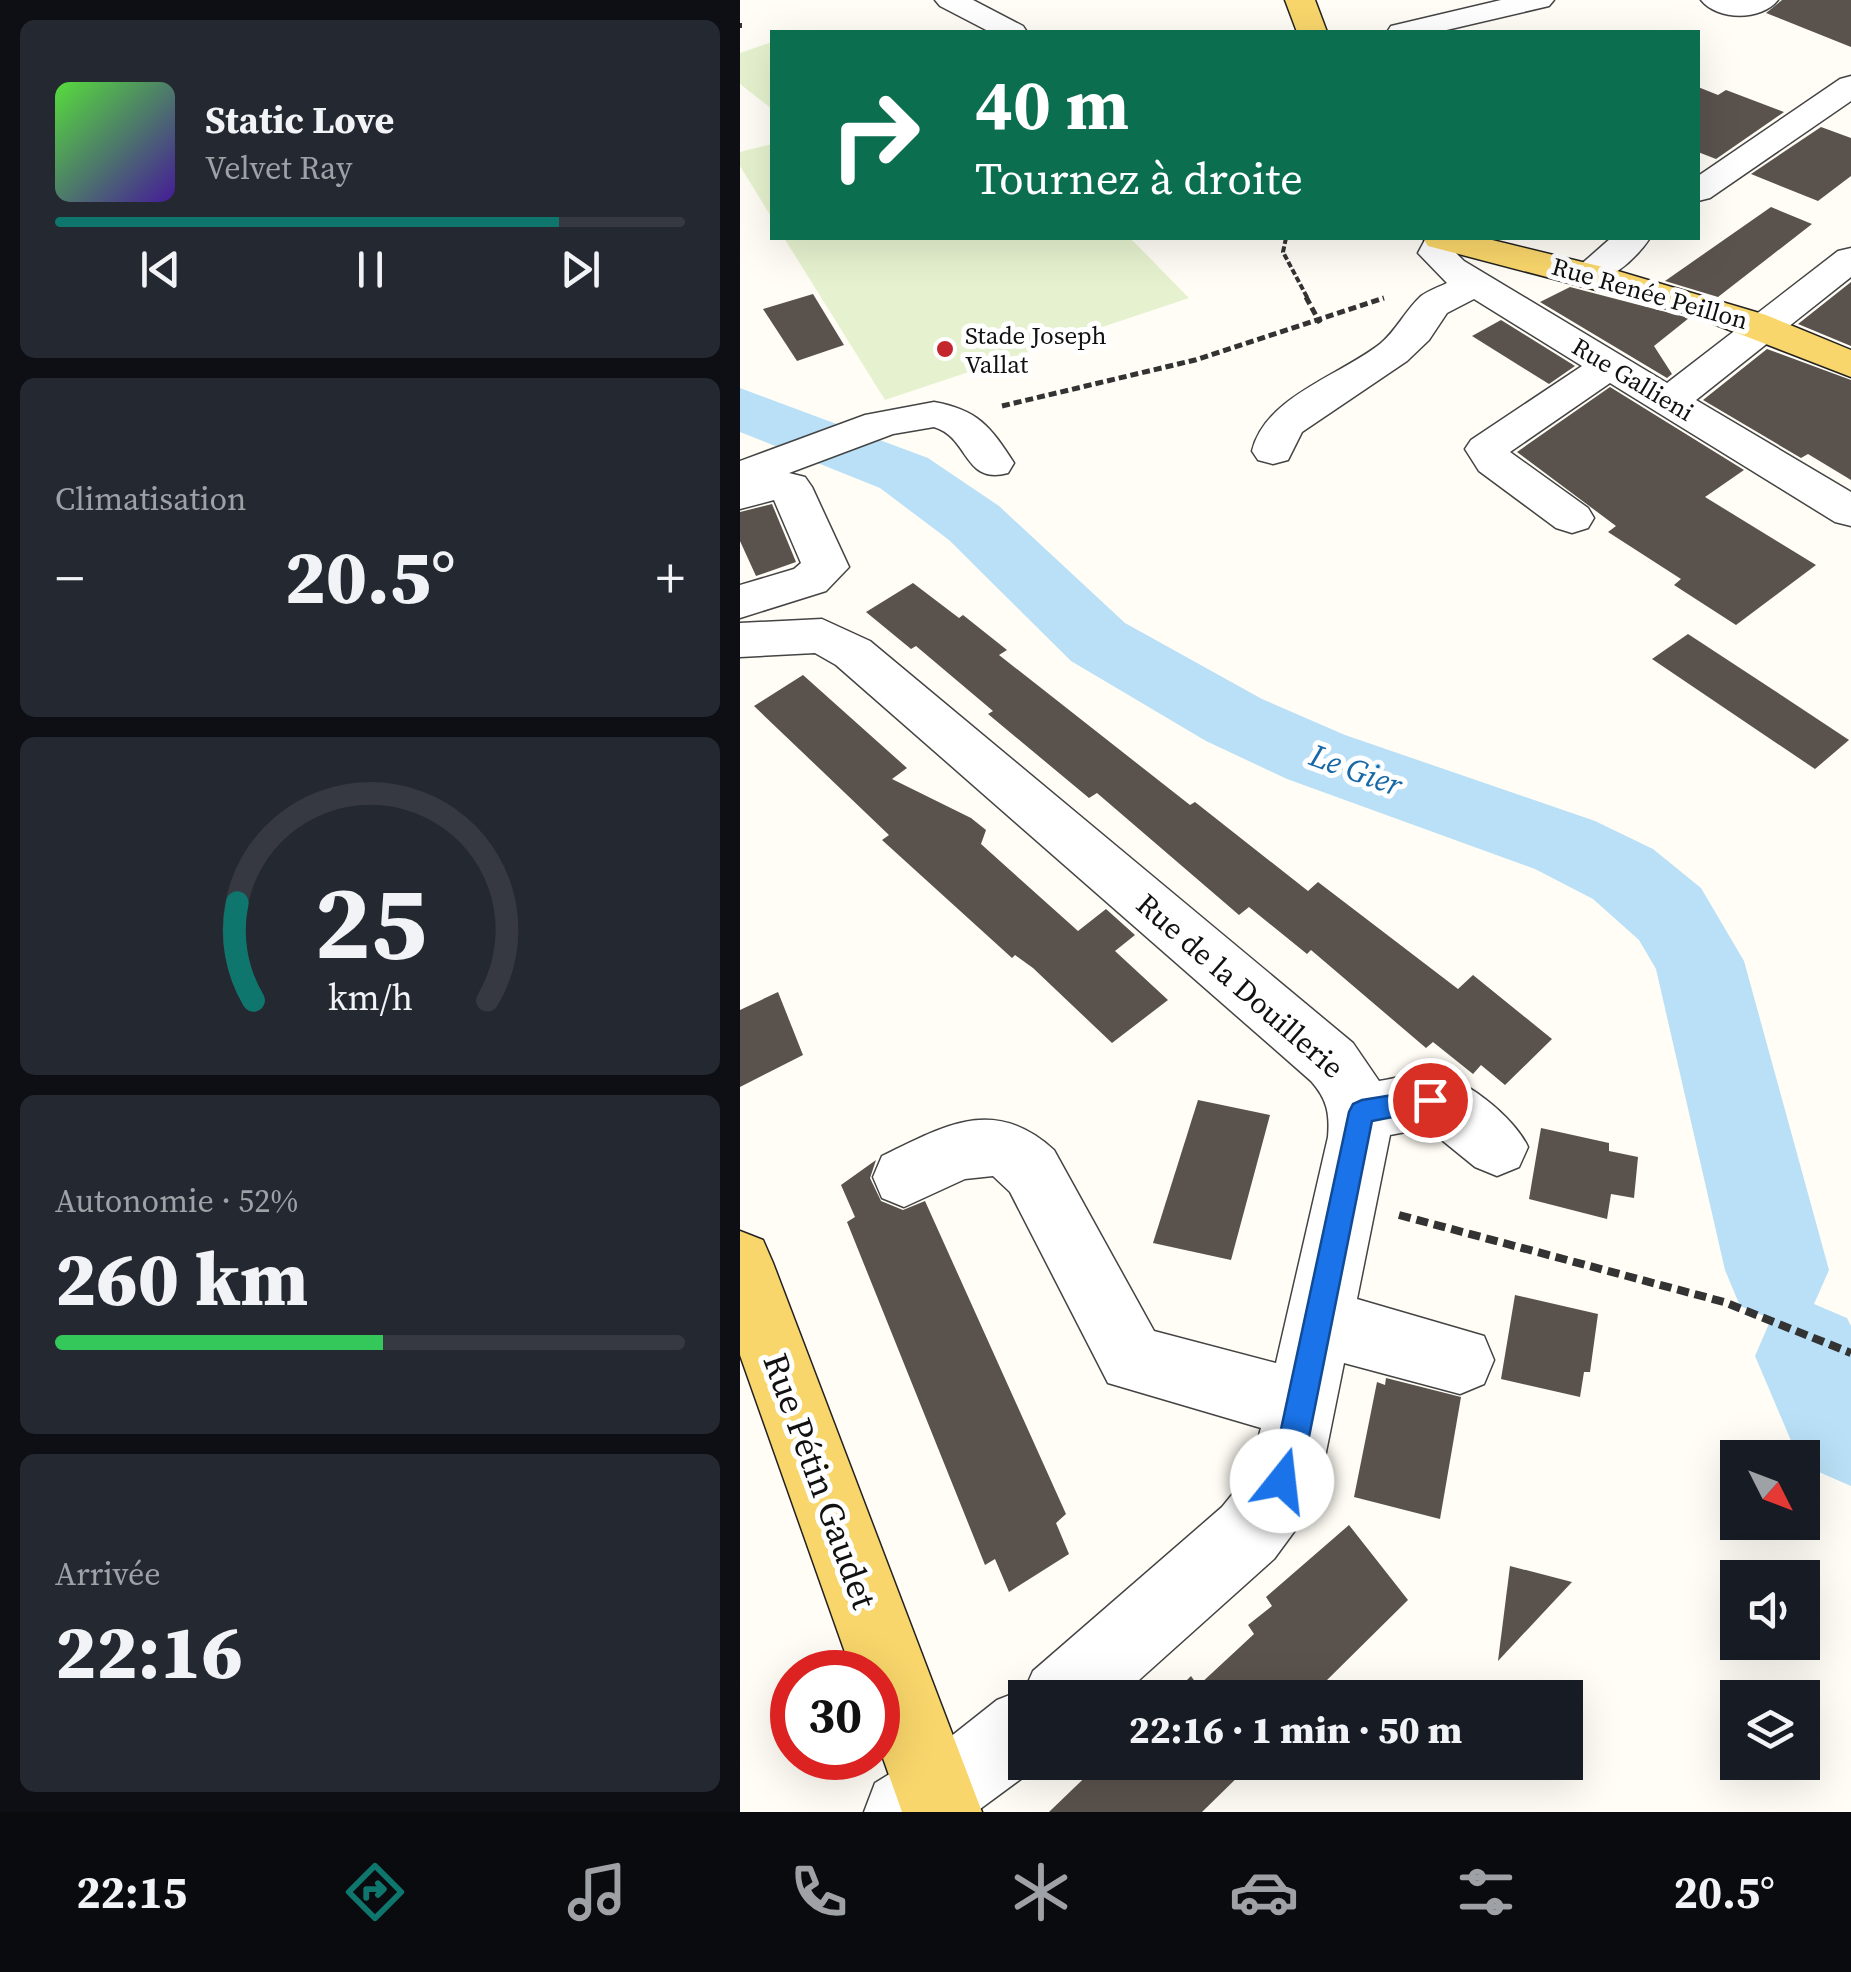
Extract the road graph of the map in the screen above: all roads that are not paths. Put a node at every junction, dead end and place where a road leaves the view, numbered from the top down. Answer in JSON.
{"nodes":[{"id":1,"x":950,"y":0,"type":"edge"},
{"id":2,"x":1300,"y":0,"type":"edge"},
{"id":3,"x":1400,"y":0,"type":"edge"},
{"id":4,"x":1539,"y":0,"type":"edge"},
{"id":5,"x":1716,"y":0,"type":"edge"},
{"id":6,"x":1763,"y":0,"type":"edge"},
{"id":7,"x":1008,"y":30,"type":"edge"},
{"id":8,"x":1311,"y":30,"type":"edge"},
{"id":9,"x":1411,"y":30,"type":"edge"},
{"id":10,"x":1420,"y":30,"type":"edge"},
{"id":11,"x":1851,"y":86,"type":"edge"},
{"id":12,"x":1700,"y":190,"type":"edge"},
{"id":13,"x":1441,"y":240,"type":"edge"},
{"id":14,"x":1450,"y":240,"type":"edge"},
{"id":15,"x":1630,"y":240,"type":"edge"},
{"id":16,"x":1851,"y":259,"type":"edge"},
{"id":17,"x":1590,"y":274,"type":"junction"},
{"id":18,"x":1475,"y":283,"type":"junction"},
{"id":19,"x":1764,"y":326,"type":"junction"},
{"id":20,"x":1610,"y":365,"type":"junction"},
{"id":21,"x":1851,"y":365,"type":"edge"},
{"id":22,"x":1669,"y":401,"type":"junction"},
{"id":23,"x":1273,"y":451,"type":"dead end"},
{"id":24,"x":994,"y":463,"type":"dead end"},
{"id":25,"x":740,"y":476,"type":"edge"},
{"id":26,"x":740,"y":495,"type":"edge"},
{"id":27,"x":1851,"y":512,"type":"edge"},
{"id":28,"x":1572,"y":518,"type":"dead end"},
{"id":29,"x":740,"y":602,"type":"edge"},
{"id":30,"x":740,"y":640,"type":"edge"},
{"id":31,"x":1362,"y":1112,"type":"junction"},
{"id":32,"x":1498,"y":1147,"type":"dead end"},
{"id":33,"x":904,"y":1177,"type":"dead end"},
{"id":34,"x":746,"y":1298,"type":"edge"},
{"id":35,"x":1319,"y":1323,"type":"junction"},
{"id":36,"x":1460,"y":1360,"type":"dead end"},
{"id":37,"x":1301,"y":1404,"type":"junction"},
{"id":38,"x":1081,"y":1680,"type":"edge"},
{"id":39,"x":1008,"y":1742,"type":"edge"},
{"id":40,"x":927,"y":1806,"type":"edge"}],
"edges":[{"from":1,"to":7,"type":"street"},
{"from":2,"to":8,"type":"main road"},
{"from":3,"to":9,"type":"street"},
{"from":4,"to":10,"type":"street"},
{"from":5,"to":6,"type":"street"},
{"from":11,"to":12,"type":"street"},
{"from":13,"to":18,"type":"street","name":"Rue Gallieni"},
{"from":14,"to":17,"type":"main road","name":"Rue Renée Peillon"},
{"from":15,"to":17,"type":"street"},
{"from":16,"to":19,"type":"street"},
{"from":17,"to":19,"type":"main road","name":"Rue Renée Peillon"},
{"from":18,"to":20,"type":"street","name":"Rue Gallieni"},
{"from":18,"to":23,"type":"street"},
{"from":19,"to":21,"type":"main road","name":"Rue Renée Peillon"},
{"from":19,"to":22,"type":"street"},
{"from":20,"to":22,"type":"street","name":"Rue Gallieni"},
{"from":20,"to":28,"type":"street"},
{"from":22,"to":27,"type":"street","name":"Rue Gallieni"},
{"from":24,"to":25,"type":"street"},
{"from":26,"to":29,"type":"street"},
{"from":30,"to":31,"type":"street","name":"Rue de la Douillerie"},
{"from":31,"to":32,"type":"street"},
{"from":31,"to":35,"type":"street","name":"Rue de la Douillerie"},
{"from":33,"to":37,"type":"street"},
{"from":34,"to":40,"type":"main road","name":"Rue Pétin Gaudet"},
{"from":35,"to":36,"type":"street"},
{"from":35,"to":37,"type":"street","name":"Rue de la Douillerie"},
{"from":37,"to":38,"type":"street","name":"Rue de la Douillerie"},
{"from":39,"to":40,"type":"street"}]}
